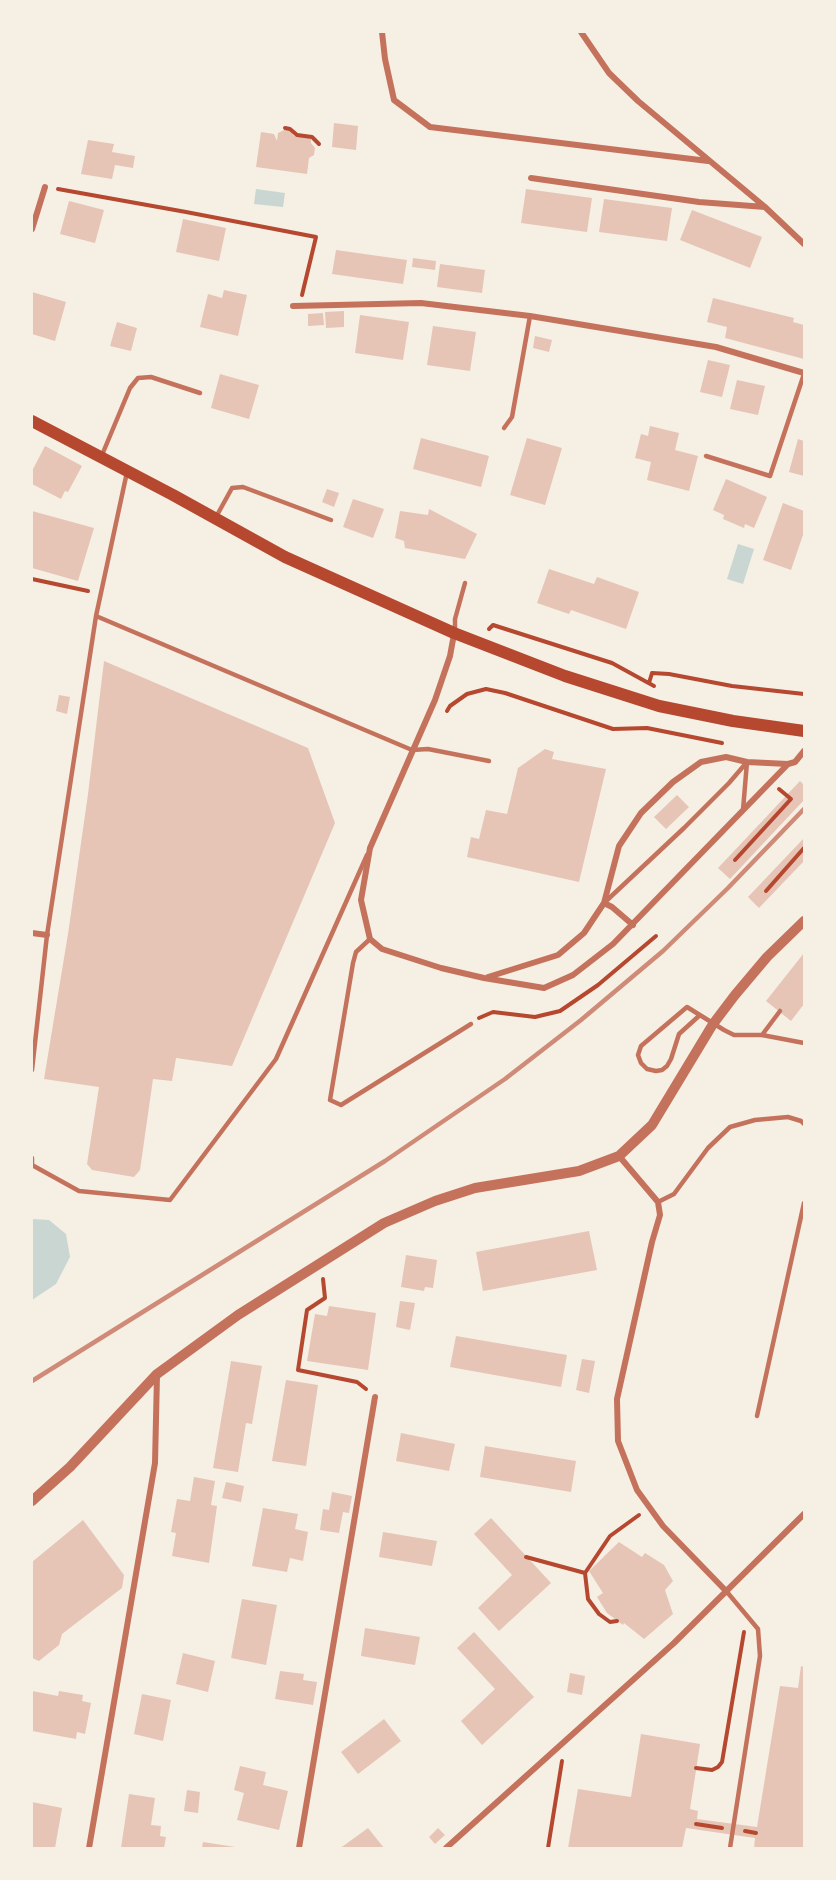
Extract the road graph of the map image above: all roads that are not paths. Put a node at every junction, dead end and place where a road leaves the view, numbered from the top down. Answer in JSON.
{"nodes":[{"id":1,"x":381,"y":32,"type":"edge"},
{"id":2,"x":581,"y":32,"type":"edge"},
{"id":3,"x":708,"y":161,"type":"junction"},
{"id":4,"x":531,"y":178,"type":"dead end"},
{"id":5,"x":45,"y":187,"type":"road end"},
{"id":6,"x":765,"y":207,"type":"junction"},
{"id":7,"x":32,"y":229,"type":"edge"},
{"id":8,"x":804,"y":244,"type":"edge"},
{"id":9,"x":296,"y":307,"type":"road end"},
{"id":10,"x":530,"y":316,"type":"junction"},
{"id":11,"x":804,"y":374,"type":"edge"},
{"id":12,"x":200,"y":393,"type":"dead end"},
{"id":13,"x":32,"y":421,"type":"edge"},
{"id":14,"x":504,"y":428,"type":"dead end"},
{"id":15,"x":706,"y":456,"type":"dead end"},
{"id":16,"x":101,"y":458,"type":"junction"},
{"id":17,"x":127,"y":472,"type":"junction"},
{"id":18,"x":215,"y":519,"type":"junction"},
{"id":19,"x":331,"y":520,"type":"dead end"},
{"id":20,"x":465,"y":583,"type":"dead end"},
{"id":21,"x":96,"y":616,"type":"junction"},
{"id":22,"x":454,"y":633,"type":"junction"},
{"id":23,"x":804,"y":731,"type":"edge"},
{"id":24,"x":412,"y":750,"type":"junction"},
{"id":25,"x":804,"y":751,"type":"edge"},
{"id":26,"x":489,"y":761,"type":"dead end"},
{"id":27,"x":747,"y":762,"type":"junction"},
{"id":28,"x":788,"y":765,"type":"junction"},
{"id":29,"x":743,"y":810,"type":"junction"},
{"id":30,"x":370,"y":848,"type":"junction"},
{"id":31,"x":604,"y":903,"type":"junction"},
{"id":32,"x":804,"y":921,"type":"edge"},
{"id":33,"x":633,"y":924,"type":"junction"},
{"id":34,"x":32,"y":933,"type":"edge"},
{"id":35,"x":47,"y":935,"type":"junction"},
{"id":36,"x":370,"y":939,"type":"junction"},
{"id":37,"x":484,"y":978,"type":"junction"},
{"id":38,"x":780,"y":1011,"type":"dead end"},
{"id":39,"x":700,"y":1015,"type":"junction"},
{"id":40,"x":713,"y":1023,"type":"junction"},
{"id":41,"x":471,"y":1024,"type":"dead end"},
{"id":42,"x":762,"y":1035,"type":"junction"},
{"id":43,"x":804,"y":1042,"type":"edge"},
{"id":44,"x":32,"y":1070,"type":"edge"},
{"id":45,"x":804,"y":1124,"type":"edge"},
{"id":46,"x":619,"y":1156,"type":"junction"},
{"id":47,"x":32,"y":1158,"type":"edge"},
{"id":48,"x":658,"y":1202,"type":"junction"},
{"id":49,"x":804,"y":1203,"type":"edge"},
{"id":50,"x":157,"y":1374,"type":"junction"},
{"id":51,"x":375,"y":1398,"type":"road end"},
{"id":52,"x":758,"y":1416,"type":"dead end"},
{"id":53,"x":32,"y":1501,"type":"edge"},
{"id":54,"x":804,"y":1514,"type":"edge"},
{"id":55,"x":727,"y":1592,"type":"junction"},
{"id":56,"x":89,"y":1848,"type":"edge"},
{"id":57,"x":299,"y":1848,"type":"edge"},
{"id":58,"x":446,"y":1848,"type":"edge"},
{"id":59,"x":730,"y":1848,"type":"edge"}],
"edges":[{"from":1,"to":3,"type":"street"},
{"from":2,"to":3,"type":"street"},
{"from":3,"to":6,"type":"street"},
{"from":4,"to":6,"type":"street"},
{"from":5,"to":7,"type":"street"},
{"from":6,"to":8,"type":"street"},
{"from":9,"to":10,"type":"street"},
{"from":10,"to":11,"type":"street"},
{"from":10,"to":14,"type":"lane"},
{"from":11,"to":15,"type":"lane"},
{"from":12,"to":16,"type":"lane"},
{"from":13,"to":16,"type":"main road"},
{"from":16,"to":17,"type":"main road"},
{"from":17,"to":18,"type":"main road"},
{"from":17,"to":21,"type":"lane"},
{"from":18,"to":19,"type":"lane"},
{"from":18,"to":22,"type":"main road"},
{"from":20,"to":22,"type":"lane"},
{"from":21,"to":24,"type":"lane"},
{"from":21,"to":35,"type":"lane"},
{"from":22,"to":23,"type":"main road"},
{"from":22,"to":24,"type":"street"},
{"from":24,"to":26,"type":"lane"},
{"from":24,"to":30,"type":"street"},
{"from":25,"to":28,"type":"street"},
{"from":27,"to":28,"type":"street"},
{"from":27,"to":29,"type":"lane"},
{"from":27,"to":31,"type":"lane"},
{"from":27,"to":31,"type":"street"},
{"from":28,"to":29,"type":"street"},
{"from":29,"to":33,"type":"street"},
{"from":30,"to":36,"type":"street"},
{"from":30,"to":47,"type":"lane"},
{"from":31,"to":33,"type":"street"},
{"from":31,"to":37,"type":"street"},
{"from":32,"to":40,"type":"street"},
{"from":33,"to":37,"type":"street"},
{"from":34,"to":35,"type":"street"},
{"from":35,"to":44,"type":"lane"},
{"from":36,"to":37,"type":"street"},
{"from":36,"to":41,"type":"lane"},
{"from":38,"to":42,"type":"lane"},
{"from":39,"to":39,"type":"lane"},
{"from":39,"to":40,"type":"lane"},
{"from":40,"to":42,"type":"lane"},
{"from":40,"to":46,"type":"street"},
{"from":42,"to":43,"type":"lane"},
{"from":45,"to":48,"type":"lane"},
{"from":46,"to":48,"type":"street"},
{"from":46,"to":50,"type":"street"},
{"from":48,"to":55,"type":"street"},
{"from":49,"to":52,"type":"lane"},
{"from":50,"to":53,"type":"street"},
{"from":50,"to":56,"type":"street"},
{"from":51,"to":57,"type":"street"},
{"from":54,"to":55,"type":"street"},
{"from":55,"to":58,"type":"street"},
{"from":55,"to":59,"type":"lane"}]}
